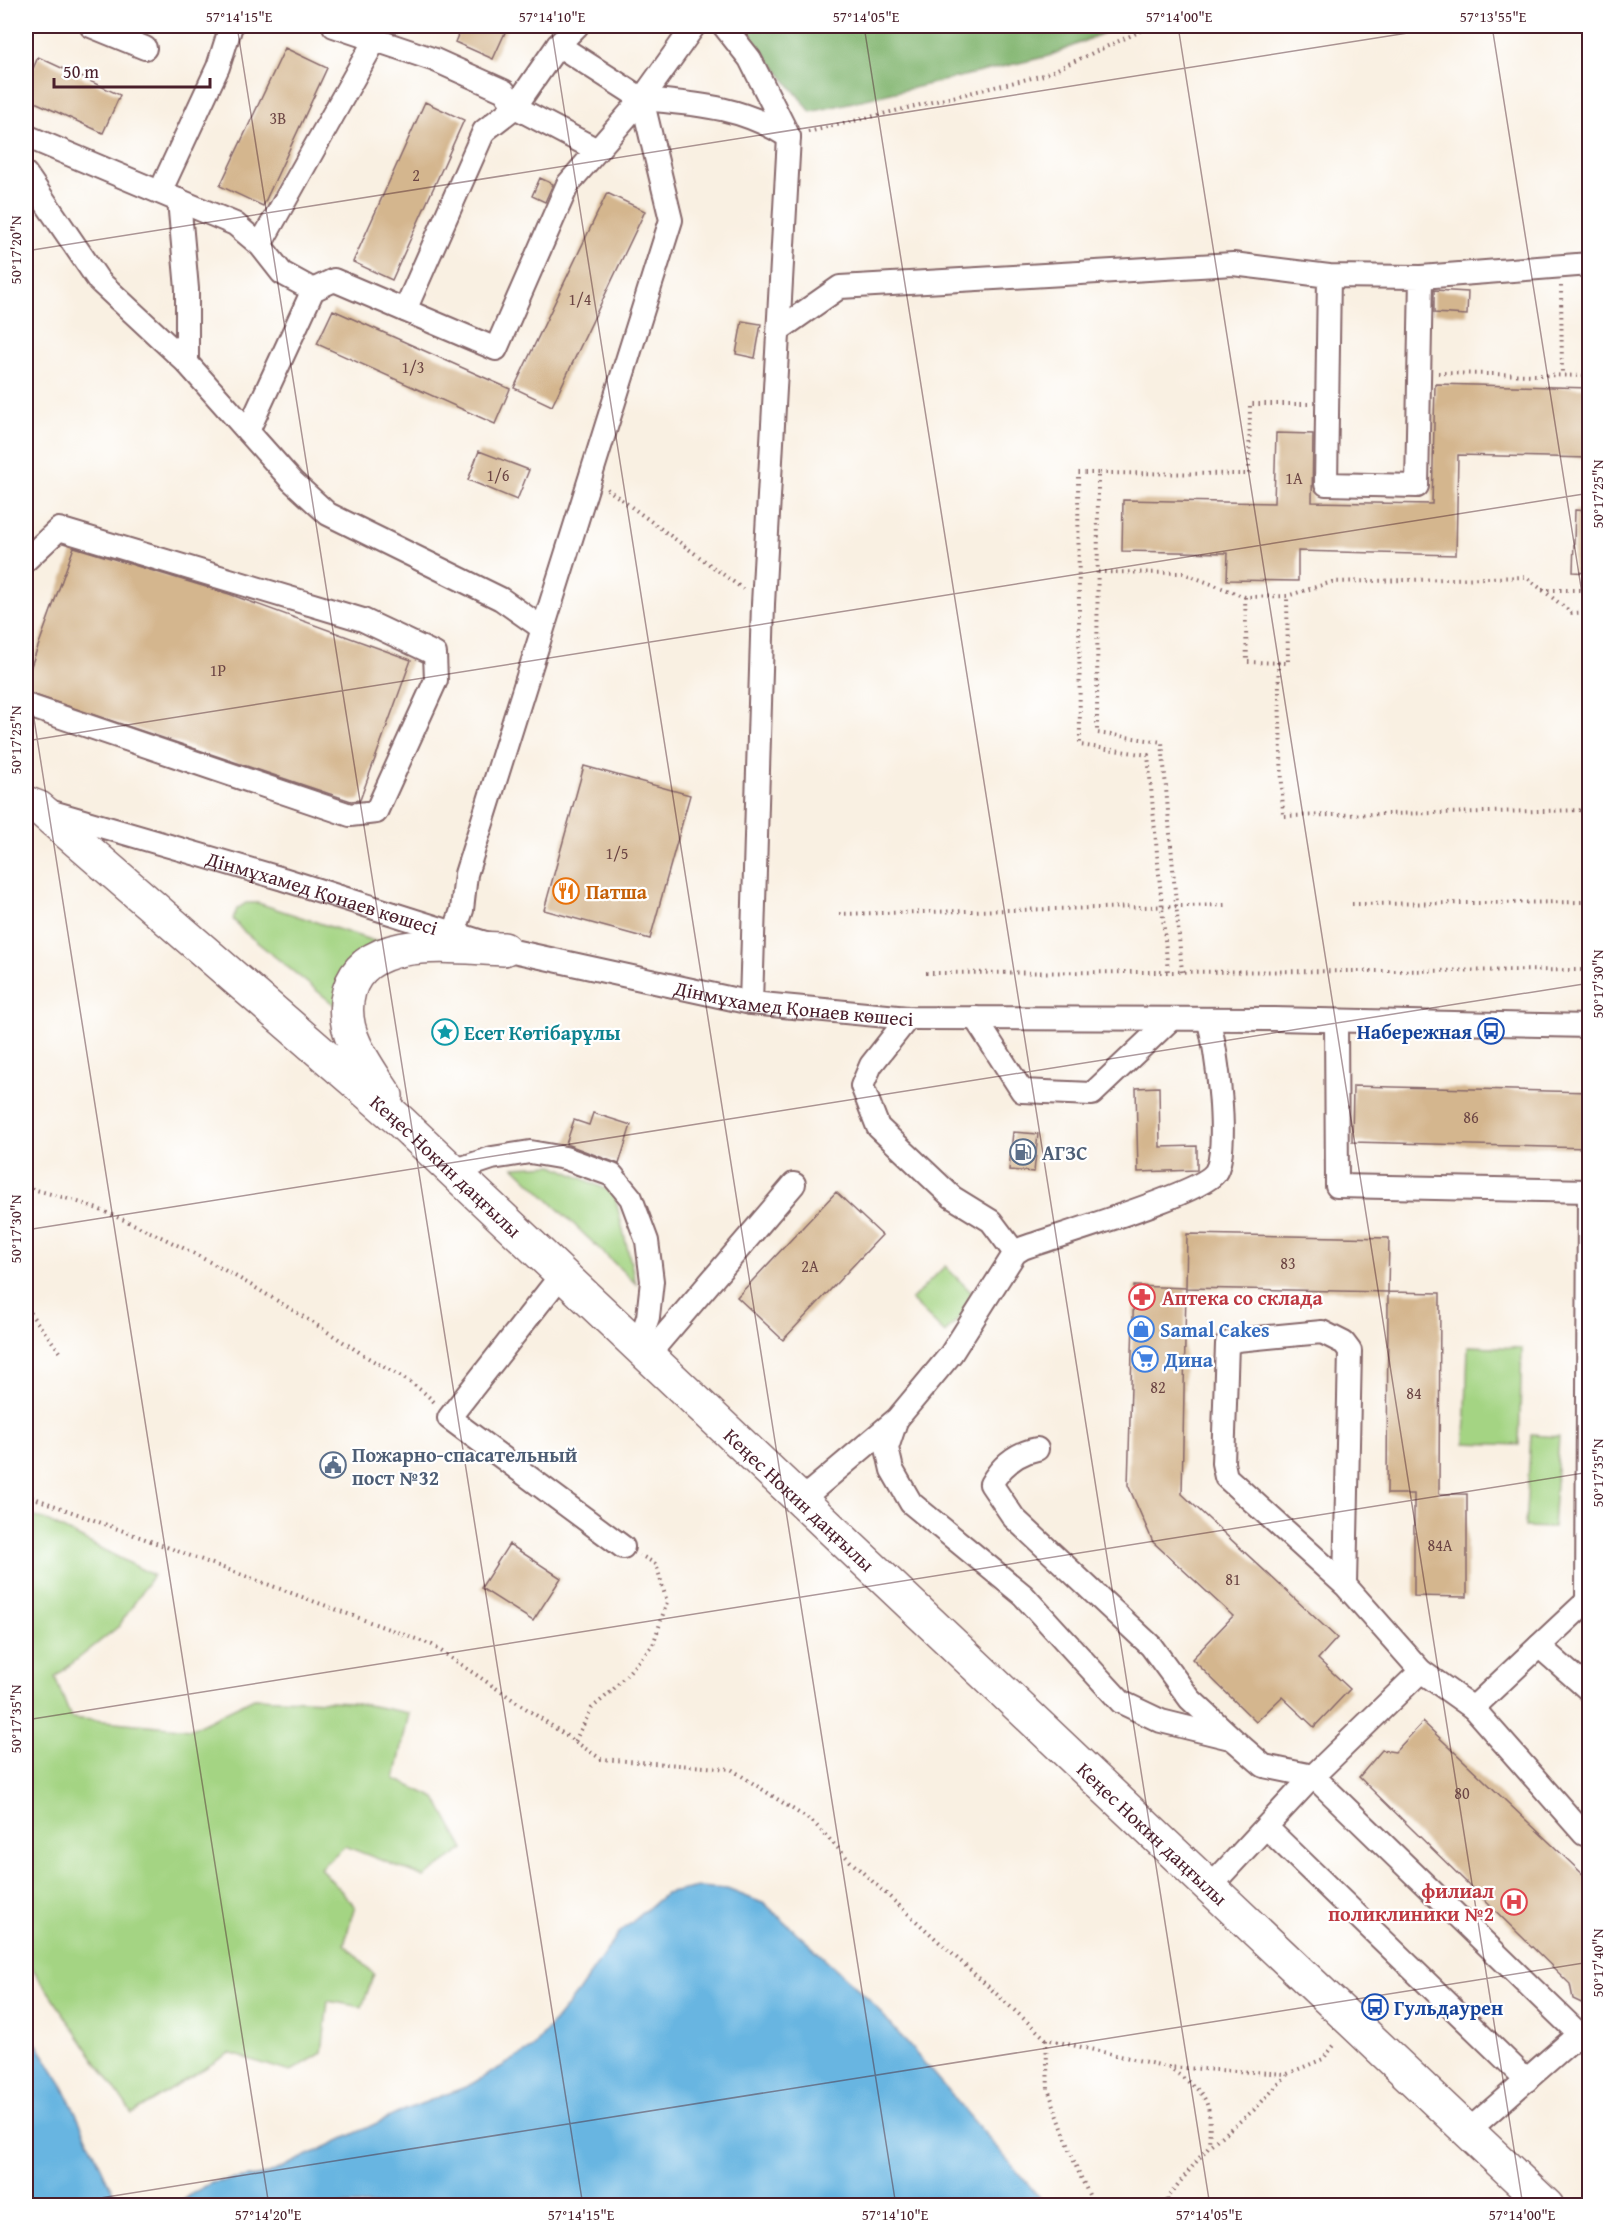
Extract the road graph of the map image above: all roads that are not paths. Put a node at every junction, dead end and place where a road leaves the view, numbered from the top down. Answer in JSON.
{"nodes":[{"id":1,"x":91,"y":26,"type":"edge"},
{"id":2,"x":231,"y":26,"type":"edge"},
{"id":3,"x":334,"y":26,"type":"edge"},
{"id":4,"x":577,"y":26,"type":"edge"},
{"id":5,"x":694,"y":26,"type":"edge"},
{"id":6,"x":724,"y":26,"type":"edge"},
{"id":7,"x":375,"y":40,"type":"junction"},
{"id":8,"x":558,"y":45,"type":"junction"},
{"id":9,"x":145,"y":48,"type":"dead end"},
{"id":10,"x":642,"y":99,"type":"junction"},
{"id":11,"x":515,"y":107,"type":"junction"},
{"id":12,"x":26,"y":136,"type":"edge"},
{"id":13,"x":789,"y":137,"type":"junction"},
{"id":14,"x":597,"y":150,"type":"junction"},
{"id":15,"x":26,"y":174,"type":"edge"},
{"id":16,"x":169,"y":196,"type":"junction"},
{"id":17,"x":260,"y":245,"type":"junction"},
{"id":18,"x":1590,"y":264,"type":"edge"},
{"id":19,"x":1329,"y":276,"type":"junction"},
{"id":20,"x":1421,"y":277,"type":"junction"},
{"id":21,"x":313,"y":290,"type":"junction"},
{"id":22,"x":405,"y":310,"type":"junction"},
{"id":23,"x":780,"y":329,"type":"junction"},
{"id":24,"x":187,"y":363,"type":"junction"},
{"id":25,"x":248,"y":431,"type":"junction"},
{"id":26,"x":26,"y":560,"type":"edge"},
{"id":27,"x":542,"y":628,"type":"junction"},
{"id":28,"x":26,"y":705,"type":"edge"},
{"id":29,"x":32,"y":806,"type":"edge"},
{"id":30,"x":454,"y":933,"type":"junction"},
{"id":31,"x":504,"y":949,"type":"junction"},
{"id":32,"x":751,"y":1002,"type":"junction"},
{"id":33,"x":908,"y":1018,"type":"junction"},
{"id":34,"x":975,"y":1018,"type":"junction"},
{"id":35,"x":1170,"y":1020,"type":"junction"},
{"id":36,"x":1208,"y":1020,"type":"junction"},
{"id":37,"x":1336,"y":1022,"type":"junction"},
{"id":38,"x":1590,"y":1026,"type":"edge"},
{"id":39,"x":400,"y":1121,"type":"junction"},
{"id":40,"x":453,"y":1171,"type":"junction"},
{"id":41,"x":794,"y":1184,"type":"dead end"},
{"id":42,"x":1589,"y":1191,"type":"edge"},
{"id":43,"x":1016,"y":1253,"type":"junction"},
{"id":44,"x":562,"y":1274,"type":"junction"},
{"id":45,"x":643,"y":1350,"type":"junction"},
{"id":46,"x":897,"y":1419,"type":"junction"},
{"id":47,"x":1037,"y":1449,"type":"dead end"},
{"id":48,"x":801,"y":1500,"type":"junction"},
{"id":49,"x":623,"y":1547,"type":"road end"},
{"id":50,"x":1345,"y":1585,"type":"junction"},
{"id":51,"x":1539,"y":1646,"type":"junction"},
{"id":52,"x":1421,"y":1671,"type":"junction"},
{"id":53,"x":1590,"y":1690,"type":"edge"},
{"id":54,"x":1473,"y":1708,"type":"junction"},
{"id":55,"x":1233,"y":1739,"type":"junction"},
{"id":56,"x":1313,"y":1776,"type":"junction"},
{"id":57,"x":1266,"y":1827,"type":"junction"},
{"id":58,"x":1590,"y":1836,"type":"edge"},
{"id":59,"x":1211,"y":1886,"type":"junction"},
{"id":60,"x":1527,"y":2080,"type":"junction"},
{"id":61,"x":1469,"y":2130,"type":"junction"},
{"id":62,"x":1547,"y":2205,"type":"edge"}],
"edges":[{"from":1,"to":9,"type":"street"},
{"from":2,"to":16,"type":"street"},
{"from":3,"to":7,"type":"street"},
{"from":4,"to":8,"type":"street"},
{"from":5,"to":10,"type":"street"},
{"from":6,"to":13,"type":"street"},
{"from":7,"to":11,"type":"street"},
{"from":7,"to":17,"type":"street"},
{"from":8,"to":10,"type":"street"},
{"from":8,"to":11,"type":"street"},
{"from":10,"to":13,"type":"street"},
{"from":10,"to":14,"type":"street"},
{"from":10,"to":27,"type":"street"},
{"from":11,"to":14,"type":"street"},
{"from":11,"to":22,"type":"street"},
{"from":12,"to":16,"type":"street"},
{"from":13,"to":23,"type":"street"},
{"from":14,"to":22,"type":"street"},
{"from":15,"to":24,"type":"street"},
{"from":16,"to":17,"type":"street"},
{"from":16,"to":24,"type":"street"},
{"from":17,"to":21,"type":"street"},
{"from":18,"to":20,"type":"street"},
{"from":19,"to":20,"type":"street"},
{"from":19,"to":20,"type":"street"},
{"from":19,"to":23,"type":"street"},
{"from":21,"to":22,"type":"street"},
{"from":21,"to":25,"type":"street"},
{"from":23,"to":32,"type":"street"},
{"from":24,"to":25,"type":"street"},
{"from":25,"to":27,"type":"street"},
{"from":26,"to":28,"type":"street"},
{"from":27,"to":30,"type":"street"},
{"from":29,"to":30,"type":"street","name":"Дінмұхамед Қонаев көшесі"},
{"from":29,"to":39,"type":"highway","name":"Кеңес Нокин даңғылы"},
{"from":30,"to":31,"type":"street","name":"Дінмұхамед Қонаев көшесі"},
{"from":31,"to":32,"type":"street","name":"Дінмұхамед Қонаев көшесі"},
{"from":31,"to":39,"type":"highway"},
{"from":32,"to":33,"type":"street","name":"Дінмұхамед Қонаев көшесі"},
{"from":33,"to":34,"type":"street","name":"Дінмұхамед Қонаев көшесі"},
{"from":33,"to":43,"type":"street"},
{"from":34,"to":35,"type":"street","name":"Дінмұхамед Қонаев көшесі"},
{"from":34,"to":35,"type":"street"},
{"from":35,"to":36,"type":"street","name":"Дінмұхамед Қонаев көшесі"},
{"from":36,"to":37,"type":"street","name":"Дінмұхамед Қонаев көшесі"},
{"from":36,"to":43,"type":"street"},
{"from":37,"to":38,"type":"street","name":"Дінмұхамед Қонаев көшесі"},
{"from":37,"to":42,"type":"street"},
{"from":39,"to":40,"type":"highway","name":"Кеңес Нокин даңғылы"},
{"from":40,"to":44,"type":"highway","name":"Кеңес Нокин даңғылы"},
{"from":40,"to":45,"type":"street"},
{"from":41,"to":45,"type":"street"},
{"from":42,"to":51,"type":"street"},
{"from":43,"to":46,"type":"street"},
{"from":44,"to":45,"type":"highway","name":"Кеңес Нокин даңғылы"},
{"from":44,"to":49,"type":"street"},
{"from":45,"to":48,"type":"highway","name":"Кеңес Нокин даңғылы"},
{"from":46,"to":48,"type":"street"},
{"from":46,"to":55,"type":"street"},
{"from":47,"to":55,"type":"street"},
{"from":48,"to":59,"type":"highway","name":"Кеңес Нокин даңғылы"},
{"from":50,"to":50,"type":"street"},
{"from":50,"to":52,"type":"street"},
{"from":51,"to":53,"type":"street"},
{"from":51,"to":54,"type":"street"},
{"from":52,"to":54,"type":"street"},
{"from":52,"to":56,"type":"street"},
{"from":54,"to":58,"type":"street"},
{"from":55,"to":56,"type":"street"},
{"from":56,"to":57,"type":"street"},
{"from":56,"to":60,"type":"street"},
{"from":57,"to":59,"type":"street"},
{"from":57,"to":60,"type":"street"},
{"from":59,"to":61,"type":"highway","name":"Кеңес Нокин даңғылы"},
{"from":60,"to":61,"type":"street"},
{"from":61,"to":62,"type":"highway","name":"Кеңес Нокин даңғылы"}]}
